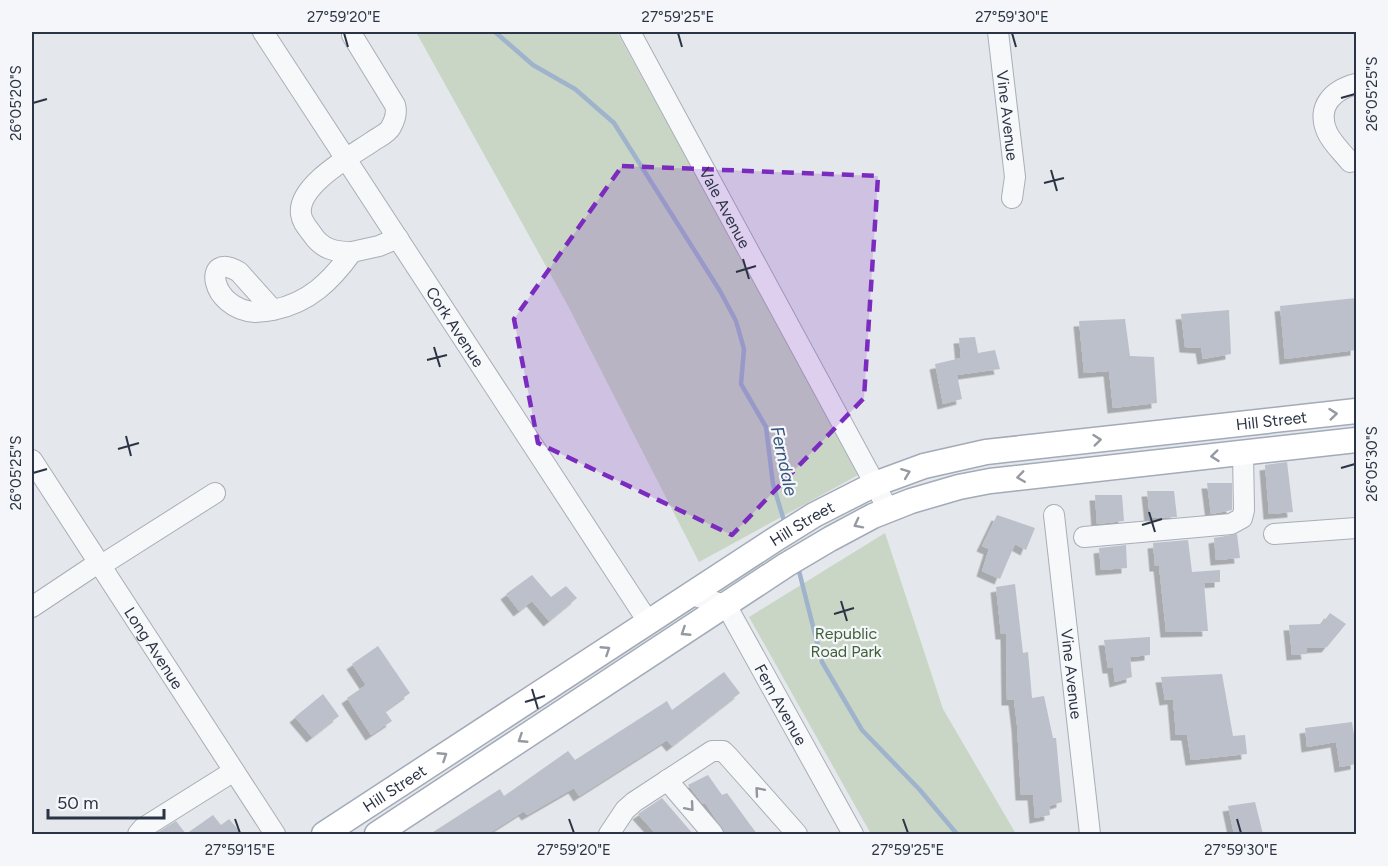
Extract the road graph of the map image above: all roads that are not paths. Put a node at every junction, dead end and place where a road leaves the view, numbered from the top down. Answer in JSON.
{"nodes":[{"id":1,"x":263,"y":32,"type":"edge"},
{"id":2,"x":630,"y":32,"type":"edge"},
{"id":3,"x":998,"y":32,"type":"edge"},
{"id":4,"x":352,"y":34,"type":"dead end"},
{"id":5,"x":1356,"y":84,"type":"edge"},
{"id":6,"x":351,"y":155,"type":"junction"},
{"id":7,"x":1350,"y":162,"type":"dead end"},
{"id":8,"x":1012,"y":198,"type":"dead end"},
{"id":9,"x":398,"y":238,"type":"junction"},
{"id":10,"x":352,"y":252,"type":"junction"},
{"id":11,"x":273,"y":310,"type":"dead end"},
{"id":12,"x":1356,"y":411,"type":"edge"},
{"id":13,"x":1356,"y":440,"type":"edge"},
{"id":14,"x":1243,"y":453,"type":"junction"},
{"id":15,"x":32,"y":460,"type":"edge"},
{"id":16,"x":875,"y":484,"type":"junction"},
{"id":17,"x":215,"y":493,"type":"dead end"},
{"id":18,"x":888,"y":510,"type":"junction"},
{"id":19,"x":1054,"y":515,"type":"dead end"},
{"id":20,"x":1356,"y":528,"type":"edge"},
{"id":21,"x":1274,"y":534,"type":"dead end"},
{"id":22,"x":1084,"y":537,"type":"dead end"},
{"id":23,"x":100,"y":565,"type":"junction"},
{"id":24,"x":691,"y":595,"type":"junction"},
{"id":25,"x":726,"y":605,"type":"junction"},
{"id":26,"x":32,"y":607,"type":"edge"},
{"id":27,"x":649,"y":623,"type":"junction"},
{"id":28,"x":234,"y":771,"type":"junction"},
{"id":29,"x":667,"y":780,"type":"junction"},
{"id":30,"x":615,"y":831,"type":"edge"},
{"id":31,"x":138,"y":834,"type":"edge"},
{"id":32,"x":275,"y":834,"type":"edge"},
{"id":33,"x":324,"y":834,"type":"edge"},
{"id":34,"x":377,"y":834,"type":"edge"},
{"id":35,"x":713,"y":834,"type":"edge"},
{"id":36,"x":797,"y":834,"type":"edge"},
{"id":37,"x":853,"y":834,"type":"edge"},
{"id":38,"x":1090,"y":834,"type":"edge"}],
"edges":[{"from":1,"to":6,"type":"street","name":"Cork Avenue"},
{"from":2,"to":16,"type":"street","name":"Vale Avenue"},
{"from":3,"to":8,"type":"street","name":"Vine Avenue"},
{"from":4,"to":6,"type":"street"},
{"from":5,"to":7,"type":"street"},
{"from":6,"to":9,"type":"street","name":"Cork Avenue"},
{"from":6,"to":10,"type":"street"},
{"from":9,"to":10,"type":"street"},
{"from":9,"to":27,"type":"street","name":"Cork Avenue"},
{"from":10,"to":11,"type":"street"},
{"from":16,"to":12,"type":"main road","name":"Hill Street","one_way":true},
{"from":13,"to":14,"type":"main road","name":"Hill Street"},
{"from":14,"to":18,"type":"main road","name":"Hill Street","one_way":true},
{"from":14,"to":22,"type":"street"},
{"from":15,"to":23,"type":"street","name":"Long Avenue"},
{"from":16,"to":18,"type":"street","name":"Vale Avenue"},
{"from":16,"to":24,"type":"main road","name":"Hill Street"},
{"from":17,"to":23,"type":"street"},
{"from":18,"to":25,"type":"main road","name":"Hill Street","one_way":true},
{"from":19,"to":38,"type":"street","name":"Vine Avenue"},
{"from":20,"to":21,"type":"street"},
{"from":23,"to":26,"type":"street"},
{"from":23,"to":28,"type":"street","name":"Long Avenue"},
{"from":24,"to":25,"type":"street"},
{"from":24,"to":27,"type":"main road","name":"Hill Street"},
{"from":25,"to":34,"type":"main road","name":"Hill Street","one_way":true},
{"from":25,"to":37,"type":"street","name":"Fern Avenue"},
{"from":33,"to":27,"type":"main road","name":"Hill Street","one_way":true},
{"from":28,"to":31,"type":"street"},
{"from":28,"to":32,"type":"street","name":"Long Avenue"},
{"from":29,"to":30,"type":"street"},
{"from":29,"to":35,"type":"street","one_way":true},
{"from":36,"to":29,"type":"street","one_way":true}]}
